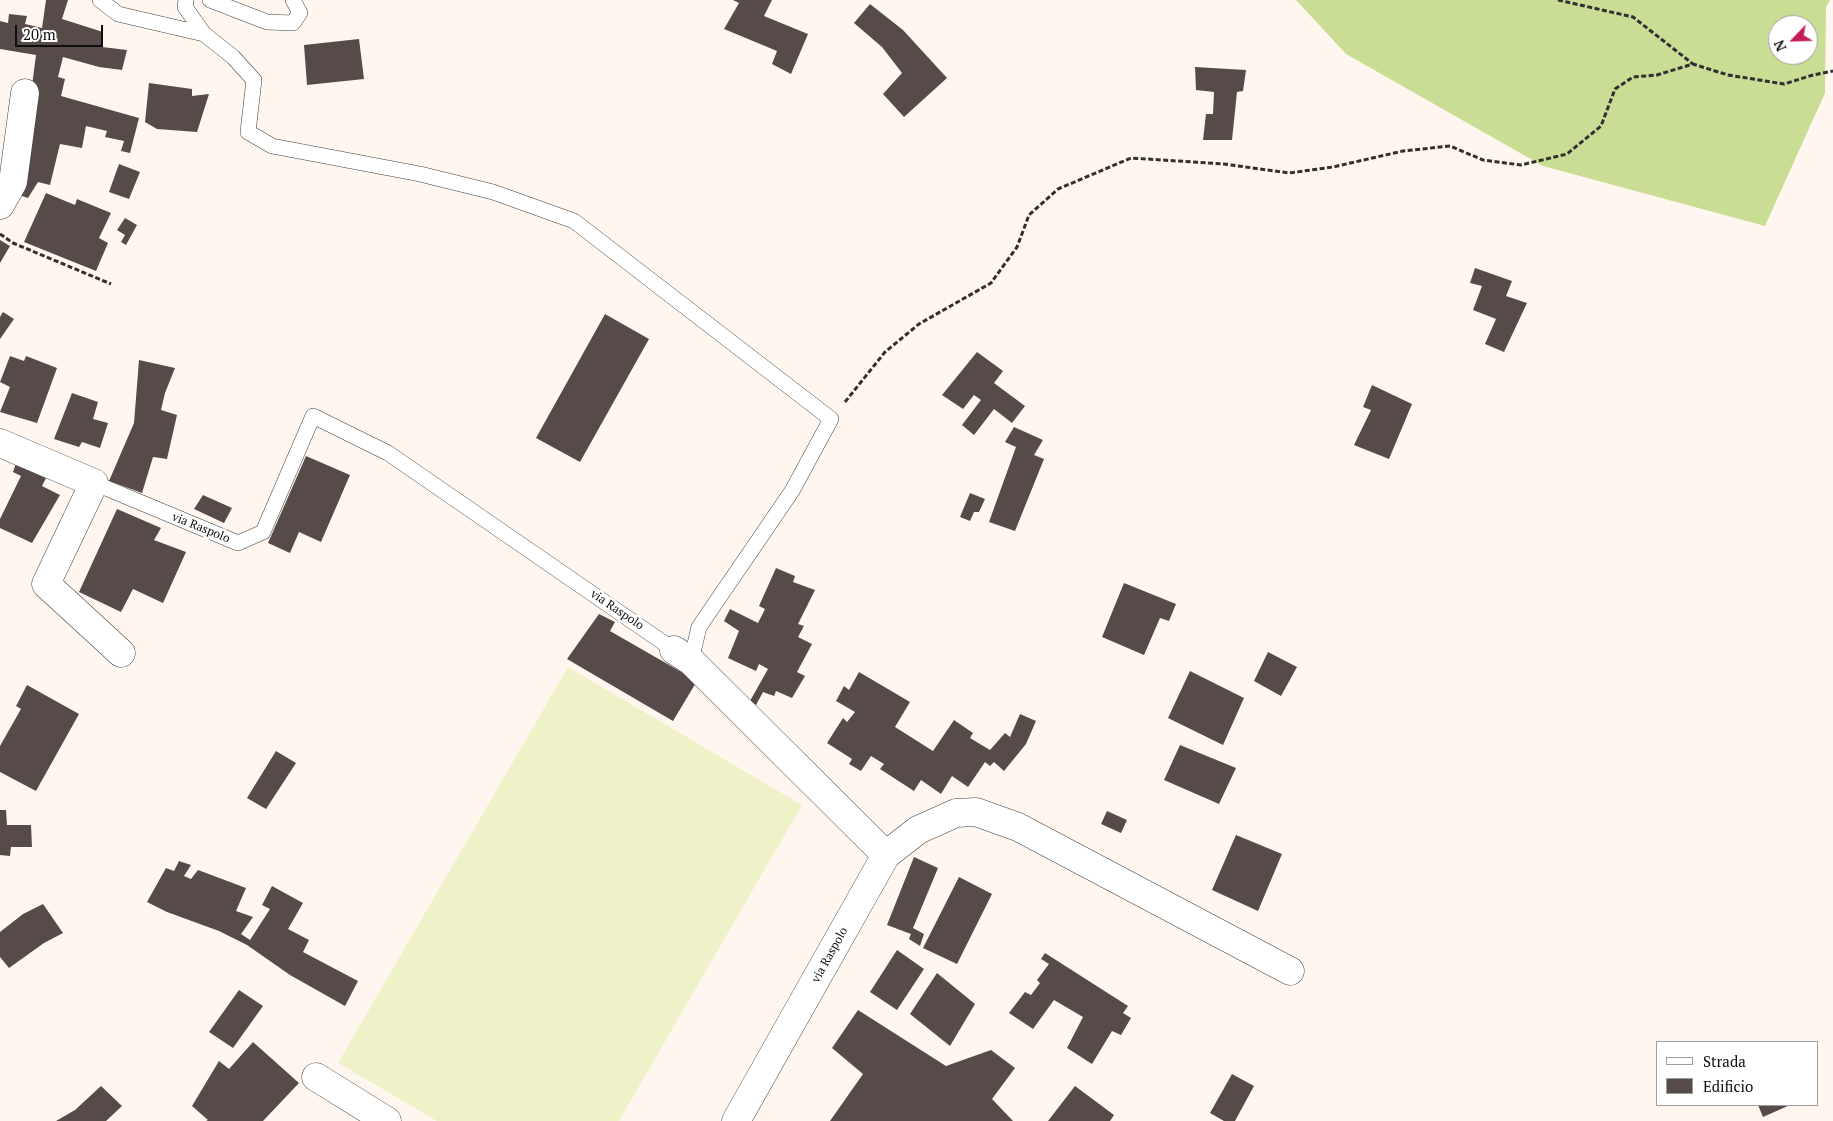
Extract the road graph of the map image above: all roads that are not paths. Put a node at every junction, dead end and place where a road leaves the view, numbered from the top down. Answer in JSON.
{"nodes":[{"id":1,"x":100,"y":0,"type":"edge"},
{"id":2,"x":186,"y":0,"type":"edge"},
{"id":3,"x":210,"y":0,"type":"edge"},
{"id":4,"x":292,"y":0,"type":"edge"},
{"id":5,"x":204,"y":34,"type":"junction"},
{"id":6,"x":25,"y":93,"type":"dead end"},
{"id":7,"x":0,"y":206,"type":"edge"},
{"id":8,"x":0,"y":442,"type":"edge"},
{"id":9,"x":94,"y":483,"type":"junction"},
{"id":10,"x":121,"y":653,"type":"dead end"},
{"id":11,"x":683,"y":655,"type":"junction"},
{"id":12,"x":886,"y":855,"type":"junction"},
{"id":13,"x":1290,"y":970,"type":"dead end"},
{"id":14,"x":316,"y":1077,"type":"dead end"},
{"id":15,"x":387,"y":1121,"type":"edge"},
{"id":16,"x":736,"y":1121,"type":"edge"}],
"edges":[{"from":1,"to":5,"type":"lane"},
{"from":2,"to":5,"type":"lane"},
{"from":3,"to":4,"type":"lane"},
{"from":5,"to":11,"type":"lane"},
{"from":6,"to":7,"type":"street"},
{"from":8,"to":9,"type":"street","name":"via Raspolo"},
{"from":9,"to":10,"type":"street"},
{"from":9,"to":11,"type":"lane","name":"via Raspolo"},
{"from":11,"to":12,"type":"street","name":"via Raspolo"},
{"from":12,"to":13,"type":"street"},
{"from":12,"to":16,"type":"street","name":"via Raspolo"},
{"from":14,"to":15,"type":"street"}]}
